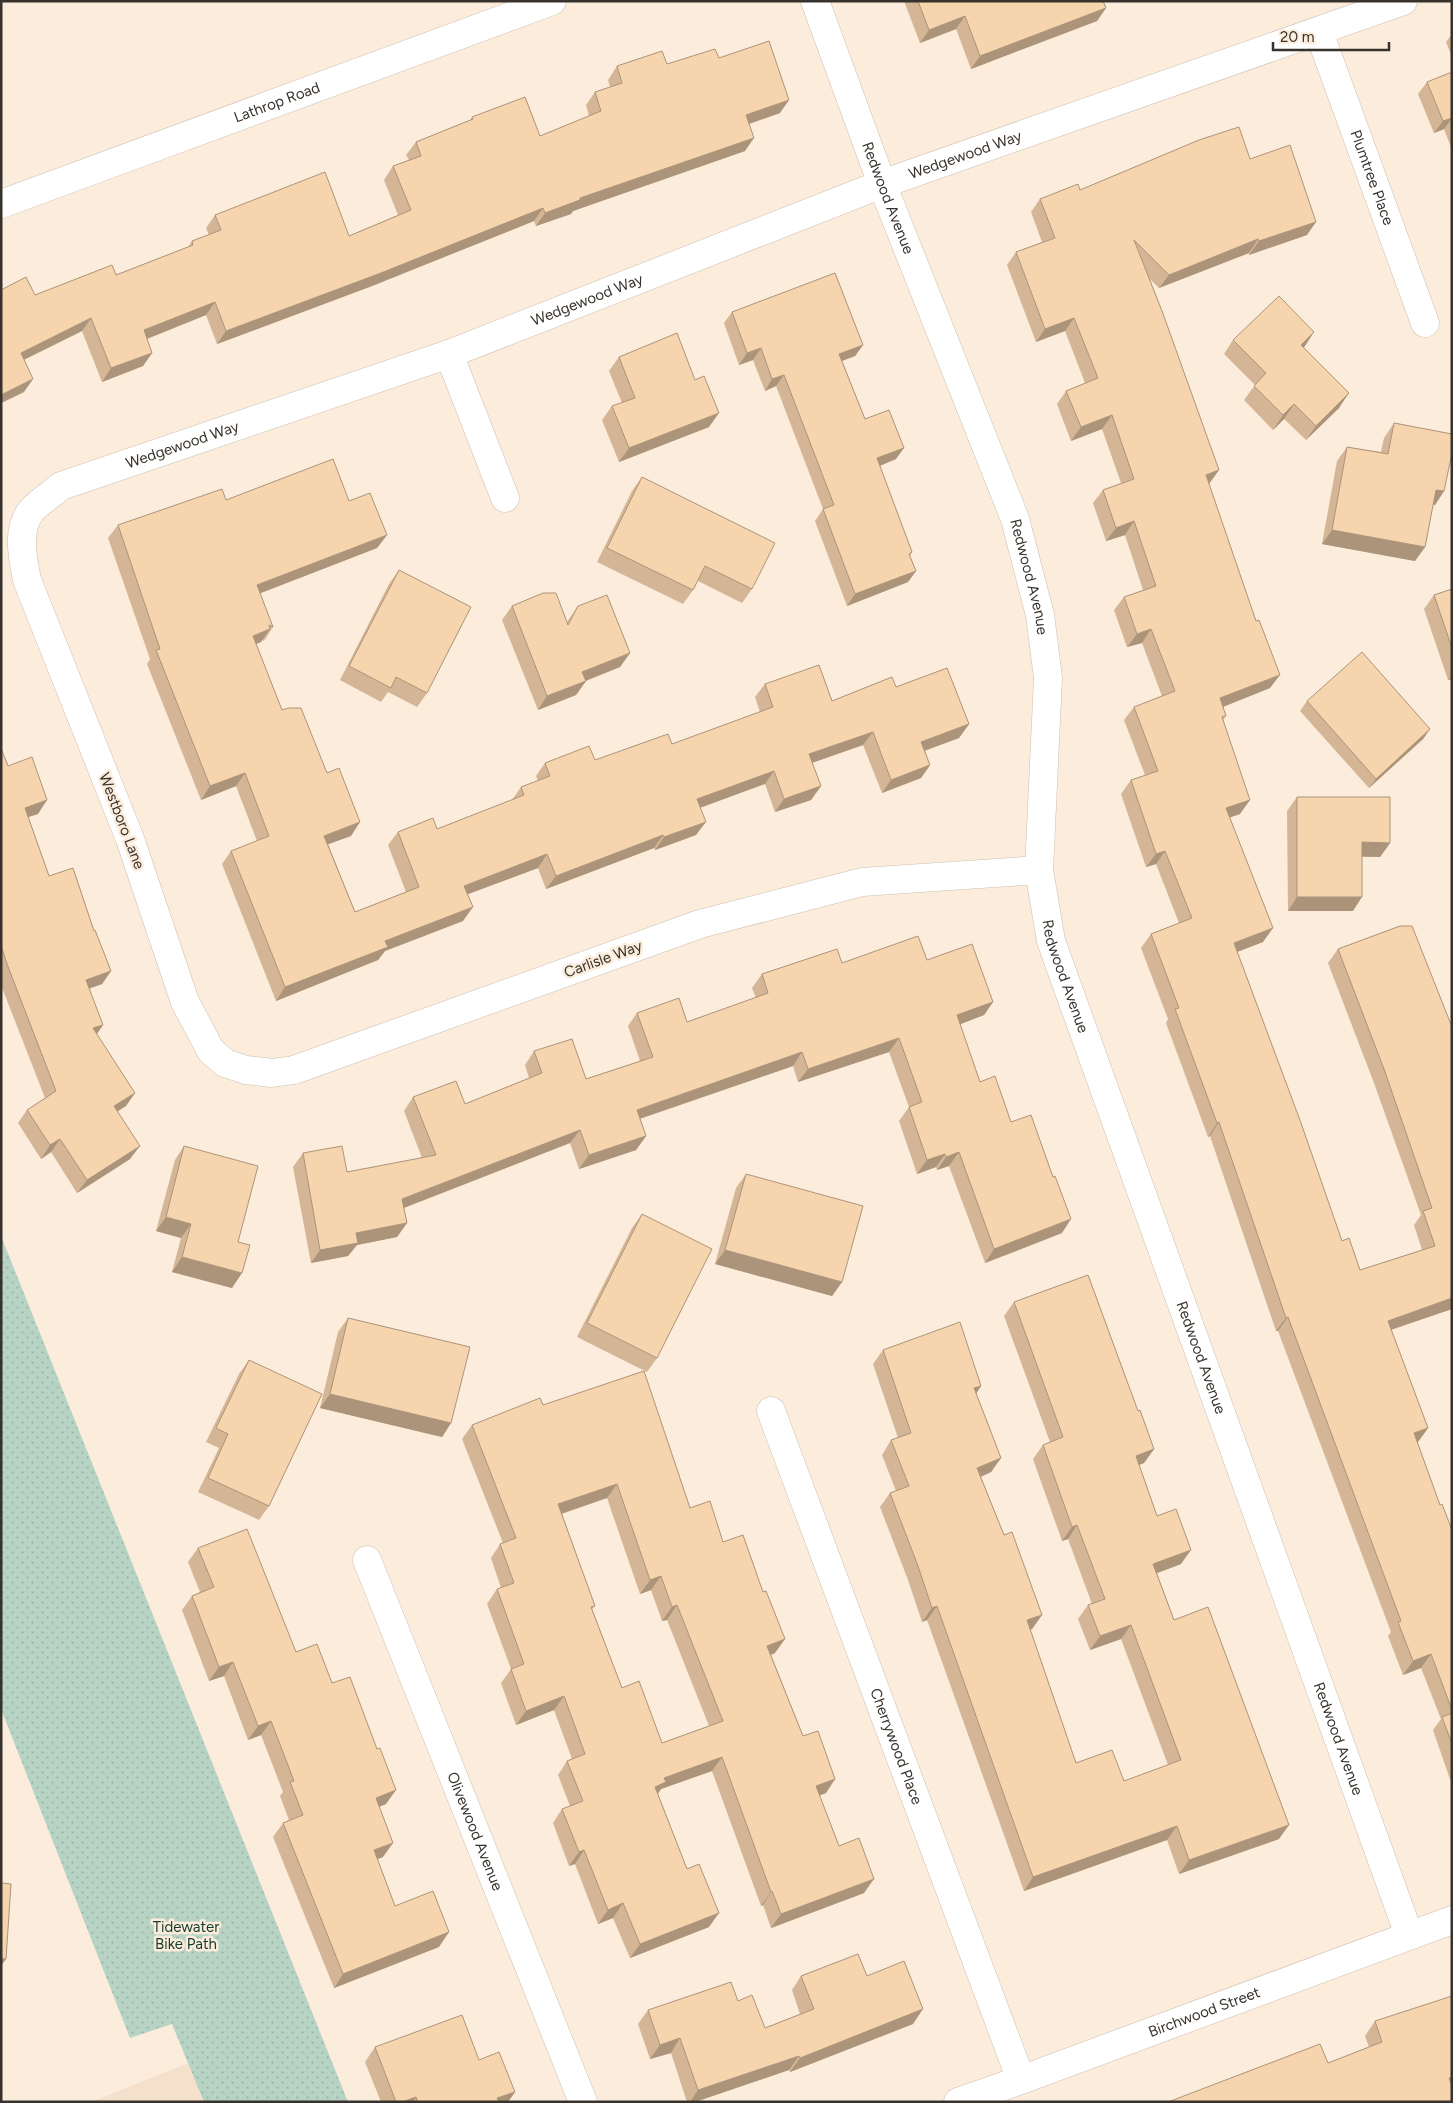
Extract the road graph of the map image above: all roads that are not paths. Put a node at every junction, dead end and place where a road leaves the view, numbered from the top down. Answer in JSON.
{"nodes":[{"id":1,"x":552,"y":1,"type":"edge"},
{"id":2,"x":815,"y":1,"type":"edge"},
{"id":3,"x":1403,"y":1,"type":"edge"},
{"id":4,"x":1319,"y":32,"type":"junction"},
{"id":5,"x":882,"y":184,"type":"junction"},
{"id":6,"x":1,"y":204,"type":"edge"},
{"id":7,"x":1425,"y":323,"type":"dead end"},
{"id":8,"x":450,"y":354,"type":"junction"},
{"id":9,"x":505,"y":498,"type":"dead end"},
{"id":10,"x":43,"y":621,"type":"joint"},
{"id":11,"x":1039,"y":870,"type":"junction"},
{"id":12,"x":196,"y":1024,"type":"joint"},
{"id":13,"x":771,"y":1411,"type":"dead end"},
{"id":14,"x":367,"y":1560,"type":"dead end"},
{"id":15,"x":1452,"y":1920,"type":"edge"},
{"id":16,"x":1409,"y":1936,"type":"junction"},
{"id":17,"x":1021,"y":2080,"type":"junction"},
{"id":18,"x":583,"y":2102,"type":"edge"},
{"id":19,"x":958,"y":2102,"type":"edge"}],
"edges":[{"from":1,"to":6,"type":"street","name":"Lathrop Road"},
{"from":2,"to":5,"type":"street","name":"Redwood Avenue"},
{"from":3,"to":4,"type":"street","name":"Wedgewood Way"},
{"from":4,"to":5,"type":"street","name":"Wedgewood Way"},
{"from":4,"to":7,"type":"street","name":"Plumtree Place"},
{"from":5,"to":8,"type":"street","name":"Wedgewood Way"},
{"from":5,"to":11,"type":"street","name":"Redwood Avenue"},
{"from":8,"to":9,"type":"street"},
{"from":8,"to":10,"type":"street","name":"Wedgewood Way"},
{"from":10,"to":12,"type":"street","name":"Westboro Lane"},
{"from":11,"to":12,"type":"street","name":"Carlisle Way"},
{"from":11,"to":16,"type":"street","name":"Redwood Avenue"},
{"from":13,"to":17,"type":"street","name":"Cherrywood Place"},
{"from":14,"to":18,"type":"street","name":"Olivewood Avenue"},
{"from":15,"to":16,"type":"street","name":"Birchwood Street"},
{"from":16,"to":17,"type":"street","name":"Birchwood Street"},
{"from":17,"to":19,"type":"street","name":"Birchwood Street"}]}
